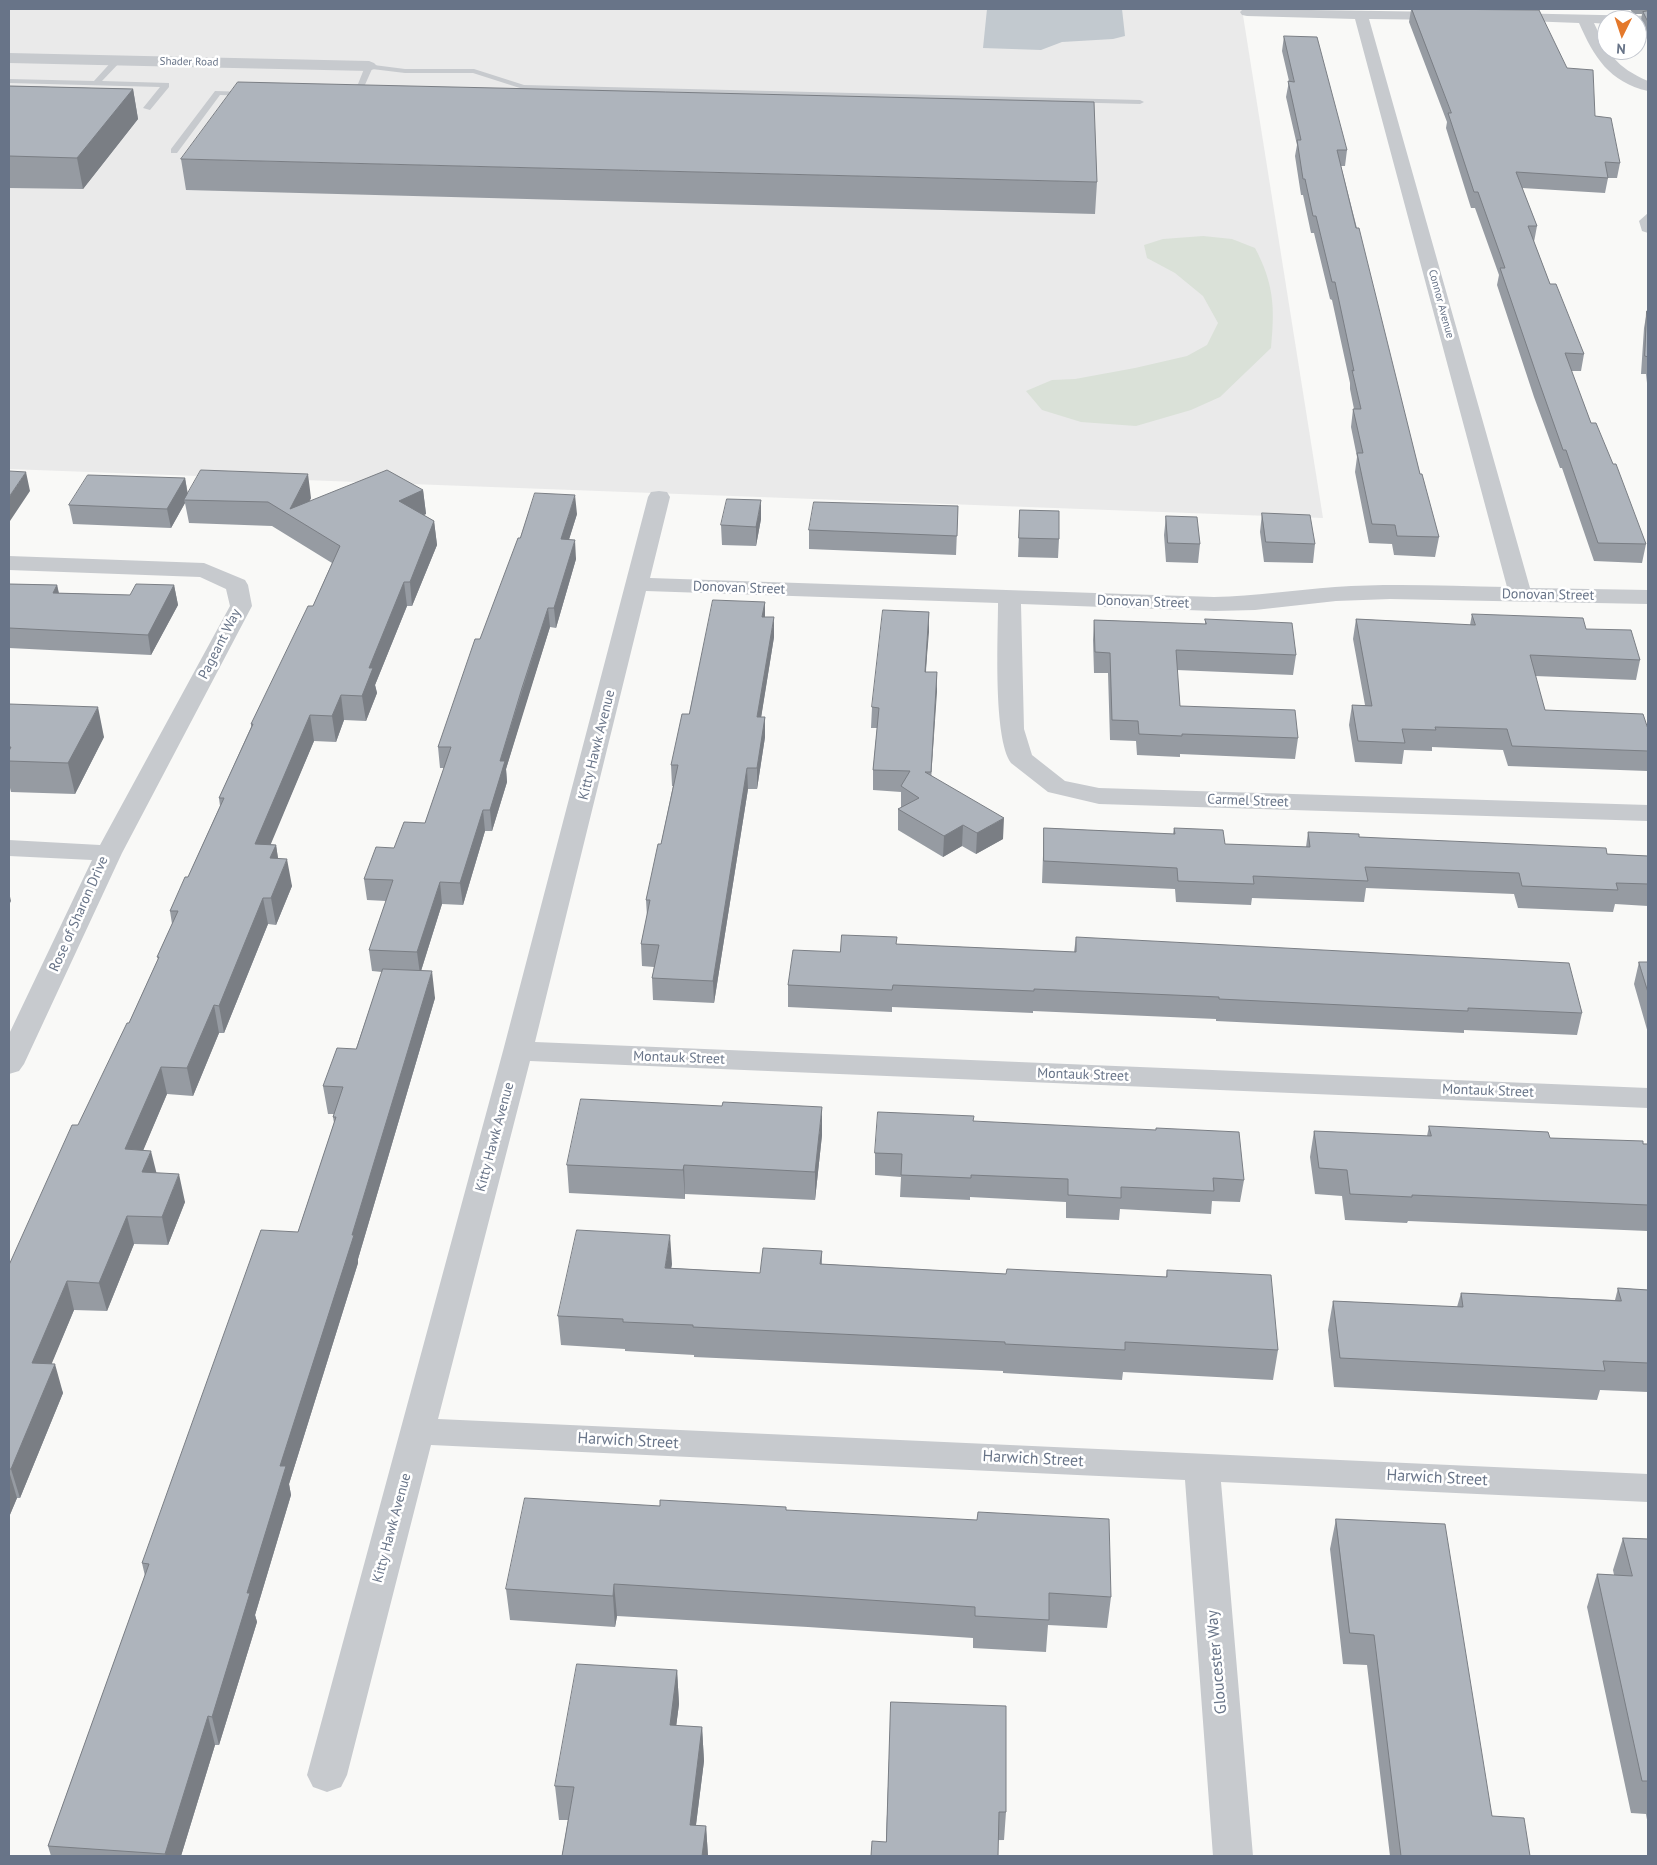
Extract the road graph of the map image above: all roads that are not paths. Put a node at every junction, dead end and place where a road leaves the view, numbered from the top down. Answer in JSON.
{"nodes":[{"id":1,"x":1247,"y":12,"type":"dead end"},
{"id":2,"x":1361,"y":15,"type":"junction"},
{"id":3,"x":1458,"y":16,"type":"edge"},
{"id":4,"x":1488,"y":17,"type":"edge"},
{"id":5,"x":1585,"y":19,"type":"junction"},
{"id":6,"x":1648,"y":20,"type":"edge"},
{"id":7,"x":9,"y":58,"type":"edge"},
{"id":8,"x":117,"y":60,"type":"junction"},
{"id":9,"x":369,"y":66,"type":"junction"},
{"id":10,"x":9,"y":81,"type":"edge"},
{"id":11,"x":96,"y":84,"type":"junction"},
{"id":12,"x":1648,"y":86,"type":"edge"},
{"id":13,"x":339,"y":92,"type":"edge"},
{"id":14,"x":258,"y":94,"type":"edge"},
{"id":15,"x":1140,"y":102,"type":"dead end"},
{"id":16,"x":146,"y":108,"type":"dead end"},
{"id":17,"x":174,"y":151,"type":"dead end"},
{"id":18,"x":1648,"y":216,"type":"edge"},
{"id":19,"x":1648,"y":230,"type":"edge"},
{"id":20,"x":660,"y":497,"type":"dead end"},
{"id":21,"x":9,"y":563,"type":"edge"},
{"id":22,"x":638,"y":584,"type":"junction"},
{"id":23,"x":1520,"y":594,"type":"junction"},
{"id":24,"x":1009,"y":597,"type":"junction"},
{"id":25,"x":1648,"y":597,"type":"edge"},
{"id":26,"x":1648,"y":814,"type":"edge"},
{"id":27,"x":9,"y":848,"type":"edge"},
{"id":28,"x":109,"y":853,"type":"junction"},
{"id":29,"x":518,"y":1051,"type":"junction"},
{"id":30,"x":9,"y":1064,"type":"edge"},
{"id":31,"x":1648,"y":1098,"type":"edge"},
{"id":32,"x":417,"y":1431,"type":"junction"},
{"id":33,"x":1202,"y":1467,"type":"junction"},
{"id":34,"x":1648,"y":1488,"type":"edge"},
{"id":35,"x":327,"y":1775,"type":"dead end"},
{"id":36,"x":1233,"y":1856,"type":"edge"}],
"edges":[{"from":1,"to":2,"type":"street"},
{"from":2,"to":3,"type":"street"},
{"from":2,"to":23,"type":"street","name":"Connor Avenue"},
{"from":4,"to":5,"type":"street"},
{"from":5,"to":6,"type":"street"},
{"from":5,"to":12,"type":"street"},
{"from":7,"to":8,"type":"street","name":"Shader Road"},
{"from":8,"to":9,"type":"street","name":"Shader Road"},
{"from":8,"to":11,"type":"lane"},
{"from":9,"to":13,"type":"lane"},
{"from":9,"to":15,"type":"lane"},
{"from":10,"to":11,"type":"lane"},
{"from":11,"to":16,"type":"lane"},
{"from":14,"to":17,"type":"lane"},
{"from":18,"to":19,"type":"lane"},
{"from":20,"to":22,"type":"street","name":"Kitty Hawk Avenue"},
{"from":21,"to":28,"type":"street","name":"Pageant Way"},
{"from":22,"to":24,"type":"street","name":"Donovan Street"},
{"from":22,"to":29,"type":"street","name":"Kitty Hawk Avenue"},
{"from":23,"to":24,"type":"street","name":"Donovan Street"},
{"from":23,"to":25,"type":"street","name":"Donovan Street"},
{"from":24,"to":26,"type":"street","name":"Carmel Street"},
{"from":27,"to":28,"type":"street","name":"Rose of Sharon Drive"},
{"from":28,"to":30,"type":"street","name":"Rose of Sharon Drive"},
{"from":29,"to":31,"type":"street","name":"Montauk Street"},
{"from":29,"to":32,"type":"street","name":"Kitty Hawk Avenue"},
{"from":32,"to":33,"type":"street","name":"Harwich Street"},
{"from":32,"to":35,"type":"street","name":"Kitty Hawk Avenue"},
{"from":33,"to":34,"type":"street","name":"Harwich Street"},
{"from":33,"to":36,"type":"street","name":"Gloucester Way"}]}
